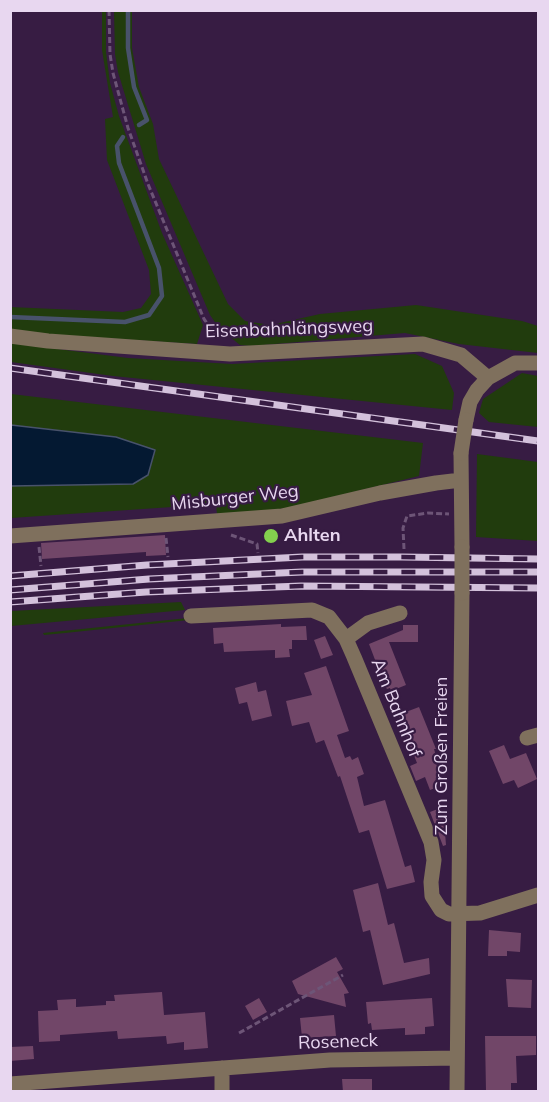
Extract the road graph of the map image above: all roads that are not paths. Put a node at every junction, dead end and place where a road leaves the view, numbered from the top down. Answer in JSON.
{"nodes":[{"id":1,"x":10,"y":336,"type":"edge"},
{"id":2,"x":538,"y":363,"type":"edge"},
{"id":3,"x":488,"y":378,"type":"junction"},
{"id":4,"x":461,"y":480,"type":"junction"},
{"id":5,"x":10,"y":536,"type":"edge"},
{"id":6,"x":400,"y":613,"type":"dead end"},
{"id":7,"x":191,"y":616,"type":"dead end"},
{"id":8,"x":346,"y":639,"type":"junction"},
{"id":9,"x":538,"y":895,"type":"edge"},
{"id":10,"x":459,"y":915,"type":"junction"},
{"id":11,"x":457,"y":1058,"type":"junction"},
{"id":12,"x":222,"y":1068,"type":"junction"},
{"id":13,"x":10,"y":1084,"type":"edge"},
{"id":14,"x":51,"y":1087,"type":"edge"},
{"id":15,"x":222,"y":1092,"type":"edge"},
{"id":16,"x":457,"y":1092,"type":"edge"}],
"edges":[{"from":1,"to":3,"type":"street","name":"Eisenbahnlängsweg"},
{"from":2,"to":3,"type":"street"},
{"from":3,"to":4,"type":"street","name":"Zum Großen Freien","bridge":true},
{"from":4,"to":5,"type":"street","name":"Misburger Weg"},
{"from":4,"to":10,"type":"street","name":"Zum Großen Freien","bridge":true},
{"from":6,"to":8,"type":"street"},
{"from":7,"to":8,"type":"street","name":"Am Bahnhof"},
{"from":8,"to":10,"type":"street","name":"Am Bahnhof"},
{"from":9,"to":10,"type":"street"},
{"from":10,"to":11,"type":"street","name":"Zum Großen Freien"},
{"from":11,"to":12,"type":"street","name":"Roseneck"},
{"from":11,"to":16,"type":"street","name":"Zum Großen Freien"},
{"from":12,"to":14,"type":"street","name":"Roseneck"},
{"from":12,"to":15,"type":"street"},
{"from":13,"to":14,"type":"street","name":"Roseneck"}]}
